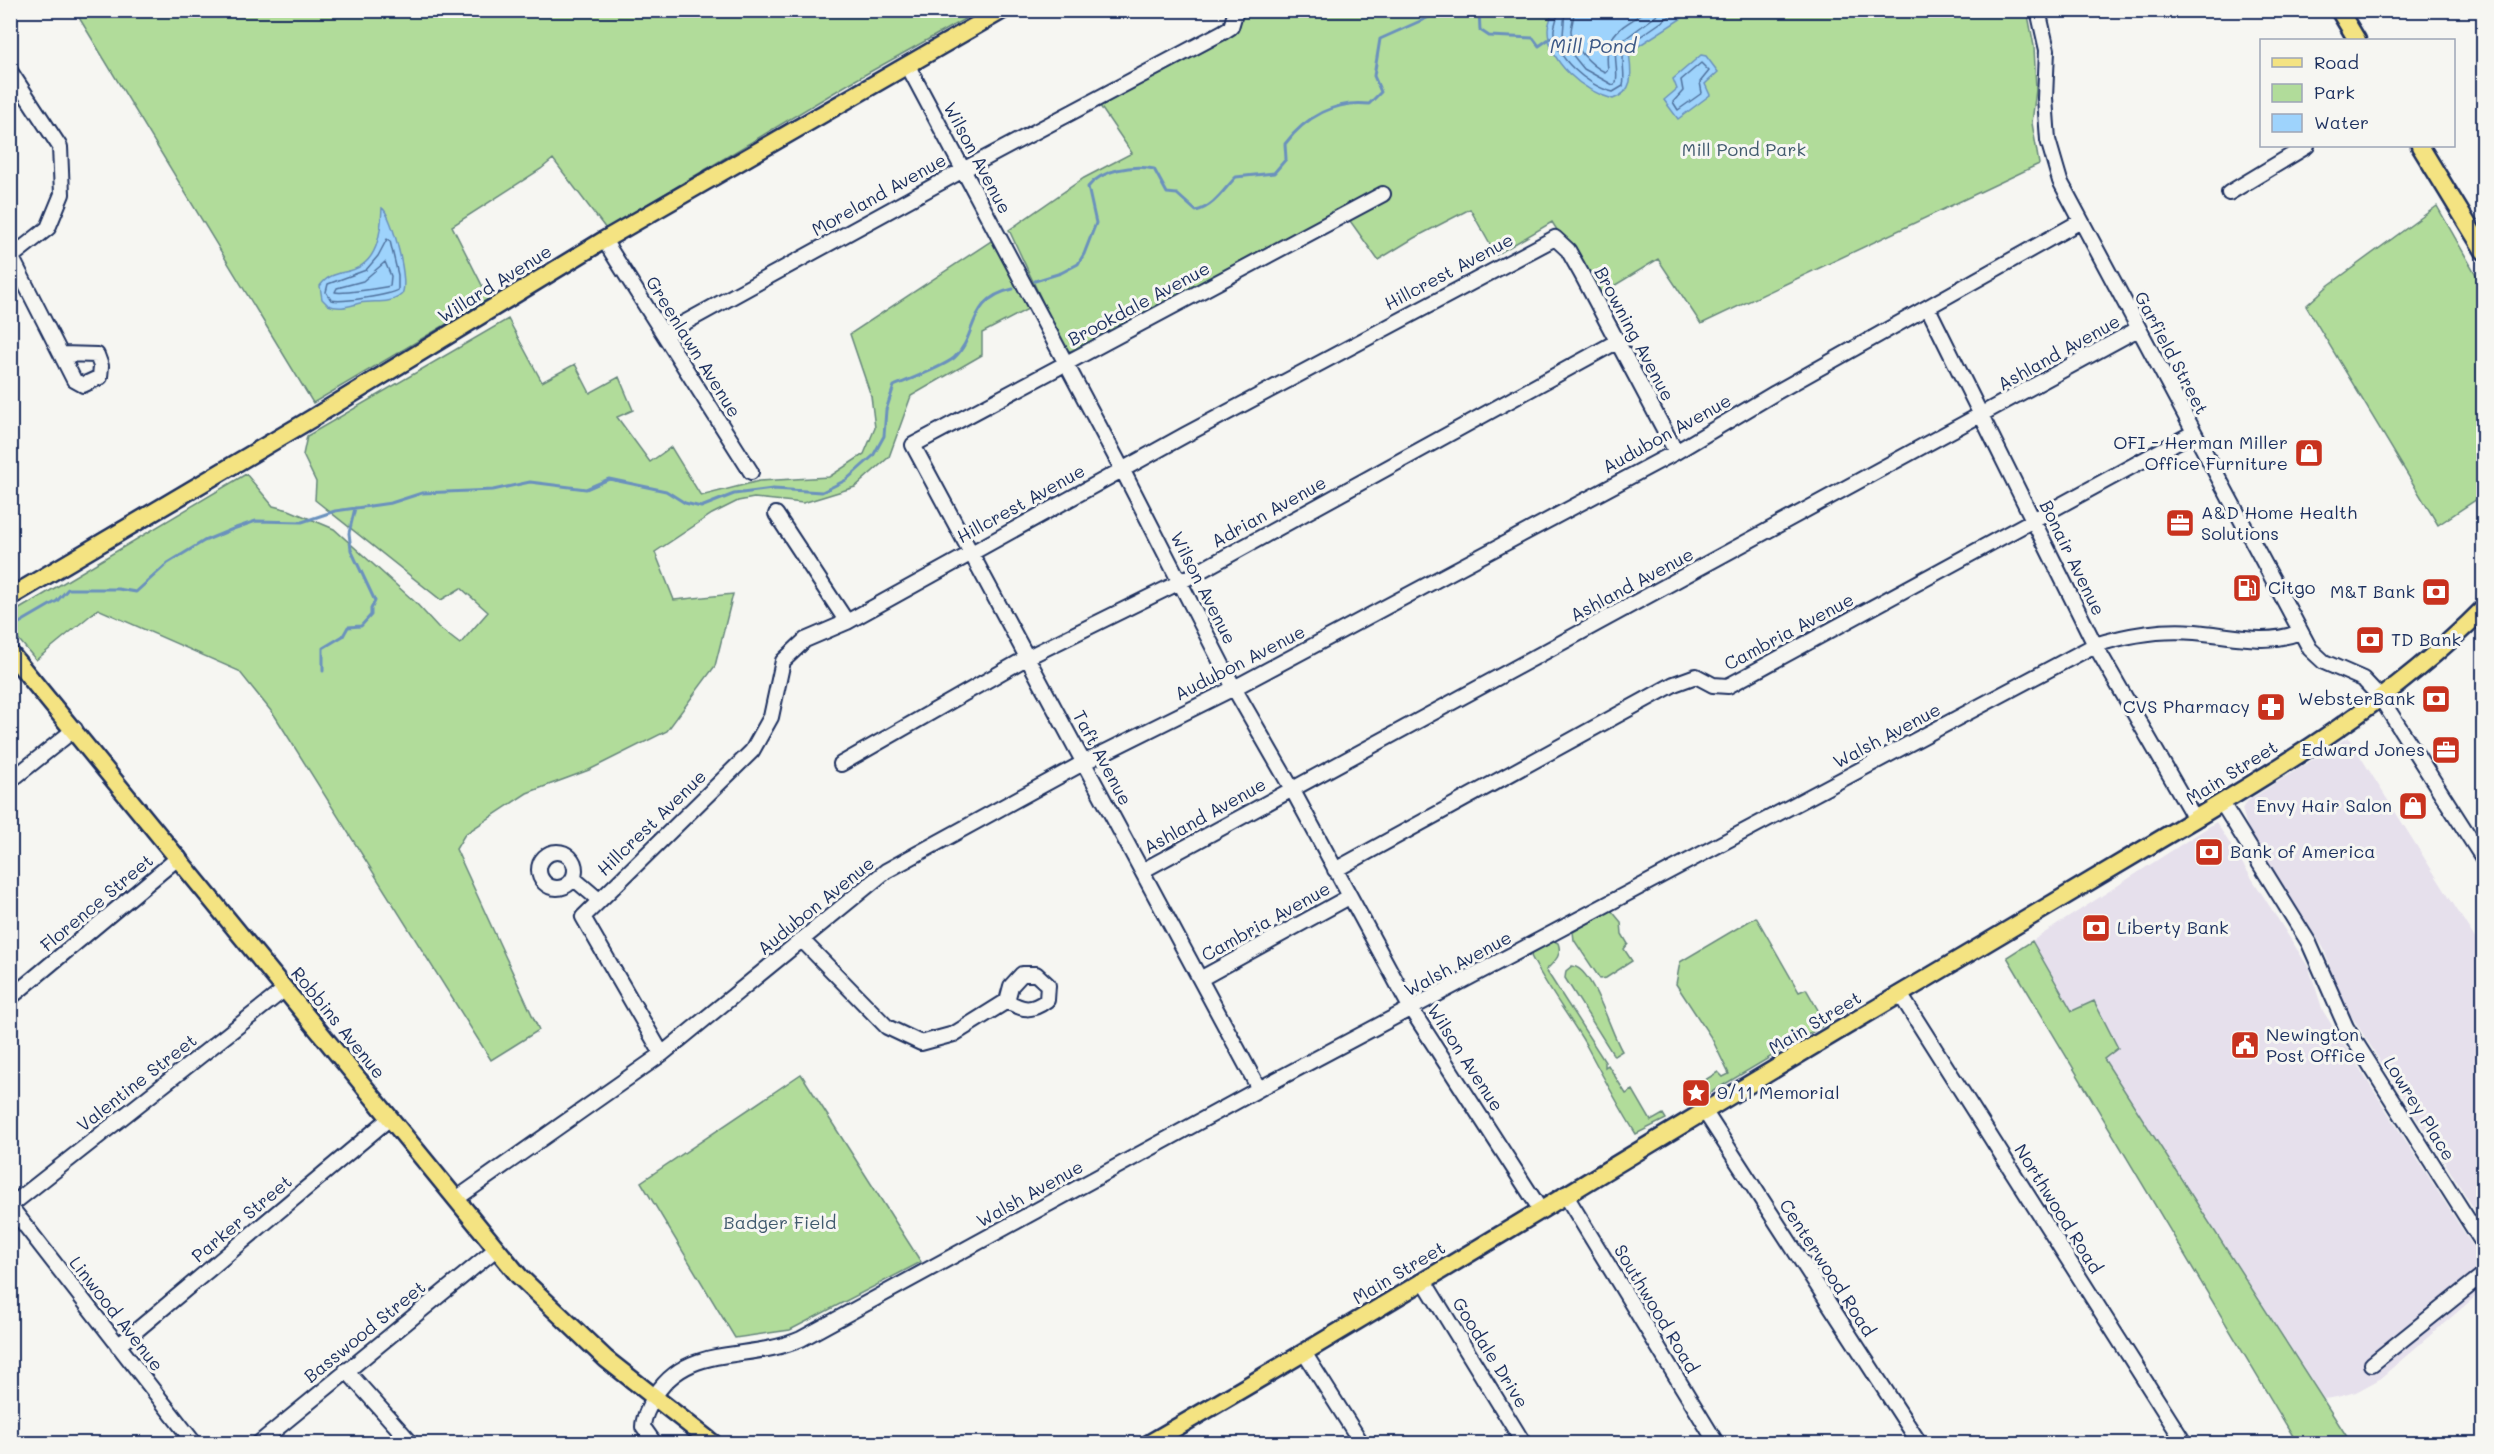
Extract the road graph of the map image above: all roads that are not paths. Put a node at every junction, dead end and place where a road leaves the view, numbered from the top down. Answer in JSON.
{"nodes":[{"id":1,"x":1003,"y":10,"type":"edge"},
{"id":2,"x":2038,"y":10,"type":"edge"},
{"id":3,"x":2339,"y":10,"type":"edge"},
{"id":4,"x":1236,"y":14,"type":"edge"},
{"id":5,"x":2356,"y":39,"type":"edge"},
{"id":6,"x":908,"y":66,"type":"junction"},
{"id":7,"x":10,"y":71,"type":"edge"},
{"id":8,"x":2305,"y":147,"type":"edge"},
{"id":9,"x":2421,"y":147,"type":"edge"},
{"id":10,"x":963,"y":170,"type":"junction"},
{"id":11,"x":2229,"y":193,"type":"dead end"},
{"id":12,"x":1383,"y":194,"type":"dead end"},
{"id":13,"x":2082,"y":221,"type":"junction"},
{"id":14,"x":1555,"y":238,"type":"joint"},
{"id":15,"x":604,"y":240,"type":"junction"},
{"id":16,"x":2484,"y":251,"type":"edge"},
{"id":17,"x":11,"y":258,"type":"edge"},
{"id":18,"x":1929,"y":308,"type":"junction"},
{"id":19,"x":2138,"y":329,"type":"junction"},
{"id":20,"x":664,"y":334,"type":"junction"},
{"id":21,"x":1618,"y":341,"type":"junction"},
{"id":22,"x":62,"y":354,"type":"dead end"},
{"id":23,"x":1065,"y":363,"type":"junction"},
{"id":24,"x":1984,"y":415,"type":"junction"},
{"id":25,"x":2193,"y":433,"type":"junction"},
{"id":26,"x":913,"y":445,"type":"joint"},
{"id":27,"x":1676,"y":452,"type":"junction"},
{"id":28,"x":1122,"y":470,"type":"junction"},
{"id":29,"x":751,"y":472,"type":"dead end"},
{"id":30,"x":777,"y":514,"type":"dead end"},
{"id":31,"x":2034,"y":521,"type":"junction"},
{"id":32,"x":969,"y":552,"type":"junction"},
{"id":33,"x":1180,"y":582,"type":"junction"},
{"id":34,"x":10,"y":597,"type":"edge"},
{"id":35,"x":2484,"y":608,"type":"edge"},
{"id":36,"x":847,"y":622,"type":"junction"},
{"id":37,"x":2300,"y":632,"type":"junction"},
{"id":38,"x":2095,"y":645,"type":"junction"},
{"id":39,"x":10,"y":652,"type":"edge"},
{"id":40,"x":1028,"y":657,"type":"junction"},
{"id":41,"x":1234,"y":688,"type":"junction"},
{"id":42,"x":2380,"y":697,"type":"junction"},
{"id":43,"x":75,"y":729,"type":"junction"},
{"id":44,"x":1083,"y":763,"type":"junction"},
{"id":45,"x":841,"y":764,"type":"dead end"},
{"id":46,"x":10,"y":781,"type":"edge"},
{"id":47,"x":1292,"y":789,"type":"junction"},
{"id":48,"x":2222,"y":803,"type":"junction"},
{"id":49,"x":2194,"y":819,"type":"junction"},
{"id":50,"x":179,"y":857,"type":"junction"},
{"id":51,"x":2484,"y":860,"type":"edge"},
{"id":52,"x":1335,"y":870,"type":"junction"},
{"id":53,"x":1142,"y":871,"type":"junction"},
{"id":54,"x":573,"y":878,"type":"dead end"},
{"id":55,"x":1349,"y":897,"type":"junction"},
{"id":56,"x":599,"y":900,"type":"junction"},
{"id":57,"x":803,"y":941,"type":"junction"},
{"id":58,"x":1200,"y":979,"type":"junction"},
{"id":59,"x":285,"y":989,"type":"junction"},
{"id":60,"x":1900,"y":994,"type":"junction"},
{"id":61,"x":10,"y":998,"type":"edge"},
{"id":62,"x":1007,"y":1001,"type":"dead end"},
{"id":63,"x":1411,"y":1009,"type":"junction"},
{"id":64,"x":662,"y":1054,"type":"junction"},
{"id":65,"x":1259,"y":1089,"type":"junction"},
{"id":66,"x":1705,"y":1112,"type":"junction"},
{"id":67,"x":390,"y":1118,"type":"junction"},
{"id":68,"x":1565,"y":1194,"type":"junction"},
{"id":69,"x":456,"y":1199,"type":"junction"},
{"id":70,"x":11,"y":1206,"type":"edge"},
{"id":71,"x":1540,"y":1209,"type":"junction"},
{"id":72,"x":2484,"y":1245,"type":"edge"},
{"id":73,"x":496,"y":1249,"type":"junction"},
{"id":74,"x":2484,"y":1274,"type":"edge"},
{"id":75,"x":1424,"y":1281,"type":"junction"},
{"id":76,"x":118,"y":1347,"type":"junction"},
{"id":77,"x":1305,"y":1354,"type":"junction"},
{"id":78,"x":2372,"y":1364,"type":"dead end"},
{"id":79,"x":346,"y":1370,"type":"junction"},
{"id":80,"x":654,"y":1398,"type":"junction"},
{"id":81,"x":195,"y":1443,"type":"edge"},
{"id":82,"x":258,"y":1443,"type":"edge"},
{"id":83,"x":412,"y":1443,"type":"edge"},
{"id":84,"x":656,"y":1443,"type":"edge"},
{"id":85,"x":714,"y":1443,"type":"edge"},
{"id":86,"x":1148,"y":1443,"type":"edge"},
{"id":87,"x":1362,"y":1443,"type":"edge"},
{"id":88,"x":1524,"y":1443,"type":"edge"},
{"id":89,"x":1717,"y":1443,"type":"edge"},
{"id":90,"x":1920,"y":1443,"type":"edge"},
{"id":91,"x":2185,"y":1443,"type":"edge"}],
"edges":[{"from":1,"to":6,"type":"main road","name":"Willard Avenue"},
{"from":2,"to":13,"type":"street","name":"Garfield Street"},
{"from":3,"to":5,"type":"main road"},
{"from":4,"to":10,"type":"street","name":"Moreland Avenue"},
{"from":6,"to":10,"type":"street","name":"Wilson Avenue"},
{"from":6,"to":15,"type":"main road","name":"Willard Avenue"},
{"from":7,"to":17,"type":"street"},
{"from":8,"to":11,"type":"street"},
{"from":9,"to":16,"type":"main road"},
{"from":10,"to":20,"type":"street","name":"Moreland Avenue"},
{"from":10,"to":23,"type":"street","name":"Wilson Avenue"},
{"from":12,"to":23,"type":"street","name":"Brookdale Avenue"},
{"from":13,"to":18,"type":"street","name":"Audubon Avenue"},
{"from":13,"to":19,"type":"street","name":"Garfield Street"},
{"from":14,"to":21,"type":"street","name":"Browning Avenue"},
{"from":14,"to":28,"type":"street","name":"Hillcrest Avenue"},
{"from":15,"to":20,"type":"street","name":"Greenlawn Avenue"},
{"from":15,"to":34,"type":"main road","name":"Willard Avenue"},
{"from":17,"to":22,"type":"street"},
{"from":18,"to":24,"type":"street","name":"Bonair Avenue"},
{"from":18,"to":27,"type":"street","name":"Audubon Avenue"},
{"from":19,"to":24,"type":"street","name":"Ashland Avenue"},
{"from":19,"to":25,"type":"street","name":"Garfield Street"},
{"from":20,"to":29,"type":"street","name":"Greenlawn Avenue"},
{"from":21,"to":27,"type":"street","name":"Browning Avenue"},
{"from":21,"to":33,"type":"street","name":"Adrian Avenue"},
{"from":23,"to":26,"type":"street","name":"Brookdale Avenue"},
{"from":23,"to":28,"type":"street","name":"Wilson Avenue"},
{"from":24,"to":31,"type":"street","name":"Bonair Avenue"},
{"from":24,"to":47,"type":"street","name":"Ashland Avenue"},
{"from":25,"to":31,"type":"street","name":"Cambria Avenue"},
{"from":25,"to":37,"type":"street","name":"Garfield Street"},
{"from":26,"to":32,"type":"street","name":"Taft Avenue"},
{"from":27,"to":41,"type":"street","name":"Audubon Avenue"},
{"from":28,"to":32,"type":"street","name":"Hillcrest Avenue"},
{"from":28,"to":33,"type":"street","name":"Wilson Avenue"},
{"from":30,"to":36,"type":"street"},
{"from":31,"to":38,"type":"street","name":"Bonair Avenue"},
{"from":31,"to":52,"type":"street","name":"Cambria Avenue"},
{"from":32,"to":36,"type":"street","name":"Hillcrest Avenue"},
{"from":32,"to":40,"type":"street","name":"Taft Avenue"},
{"from":33,"to":40,"type":"street","name":"Adrian Avenue"},
{"from":33,"to":41,"type":"street","name":"Wilson Avenue"},
{"from":35,"to":42,"type":"main road","name":"Main Street"},
{"from":36,"to":56,"type":"street","name":"Hillcrest Avenue"},
{"from":37,"to":38,"type":"street","name":"Walsh Avenue"},
{"from":37,"to":42,"type":"street","name":"Garfield Street"},
{"from":38,"to":49,"type":"street","name":"Bonair Avenue"},
{"from":38,"to":63,"type":"street","name":"Walsh Avenue"},
{"from":39,"to":43,"type":"main road","name":"Robbins Avenue"},
{"from":40,"to":44,"type":"street","name":"Taft Avenue"},
{"from":40,"to":45,"type":"street","name":"Adrian Avenue"},
{"from":41,"to":44,"type":"street","name":"Audubon Avenue"},
{"from":41,"to":47,"type":"street","name":"Wilson Avenue"},
{"from":42,"to":48,"type":"main road","name":"Main Street"},
{"from":42,"to":51,"type":"street","name":"Garfield Street"},
{"from":43,"to":46,"type":"street"},
{"from":43,"to":50,"type":"main road","name":"Robbins Avenue"},
{"from":44,"to":53,"type":"street","name":"Taft Avenue"},
{"from":44,"to":57,"type":"street","name":"Audubon Avenue"},
{"from":47,"to":52,"type":"street","name":"Wilson Avenue"},
{"from":47,"to":53,"type":"street","name":"Ashland Avenue"},
{"from":48,"to":49,"type":"main road","name":"Main Street"},
{"from":48,"to":72,"type":"street","name":"Lowrey Place"},
{"from":49,"to":60,"type":"main road","name":"Main Street"},
{"from":50,"to":59,"type":"main road","name":"Robbins Avenue"},
{"from":50,"to":61,"type":"street","name":"Florence Street"},
{"from":52,"to":55,"type":"street","name":"Wilson Avenue"},
{"from":53,"to":58,"type":"street","name":"Taft Avenue"},
{"from":54,"to":56,"type":"street","name":"Hillcrest Avenue"},
{"from":55,"to":58,"type":"street","name":"Cambria Avenue"},
{"from":55,"to":63,"type":"street","name":"Wilson Avenue"},
{"from":56,"to":64,"type":"street","name":"Hillcrest Avenue"},
{"from":57,"to":62,"type":"street"},
{"from":57,"to":64,"type":"street","name":"Audubon Avenue"},
{"from":58,"to":65,"type":"street","name":"Taft Avenue"},
{"from":59,"to":67,"type":"main road","name":"Robbins Avenue"},
{"from":59,"to":70,"type":"street","name":"Valentine Street"},
{"from":60,"to":66,"type":"main road","name":"Main Street"},
{"from":60,"to":91,"type":"street","name":"Northwood Road"},
{"from":63,"to":65,"type":"street","name":"Walsh Avenue"},
{"from":63,"to":71,"type":"street","name":"Wilson Avenue"},
{"from":64,"to":69,"type":"street","name":"Audubon Avenue"},
{"from":65,"to":80,"type":"street","name":"Walsh Avenue"},
{"from":66,"to":68,"type":"main road","name":"Main Street"},
{"from":66,"to":90,"type":"street","name":"Centerwood Road"},
{"from":67,"to":69,"type":"main road","name":"Robbins Avenue"},
{"from":67,"to":76,"type":"street","name":"Parker Street"},
{"from":68,"to":71,"type":"main road","name":"Main Street"},
{"from":68,"to":89,"type":"street","name":"Southwood Road"},
{"from":69,"to":73,"type":"main road","name":"Robbins Avenue"},
{"from":70,"to":76,"type":"street","name":"Linwood Avenue"},
{"from":71,"to":75,"type":"main road","name":"Main Street"},
{"from":73,"to":79,"type":"street","name":"Basswood Street"},
{"from":73,"to":80,"type":"main road","name":"Robbins Avenue"},
{"from":74,"to":78,"type":"street"},
{"from":75,"to":77,"type":"main road","name":"Main Street"},
{"from":75,"to":88,"type":"street","name":"Goodale Drive"},
{"from":76,"to":81,"type":"street","name":"Linwood Avenue"},
{"from":77,"to":86,"type":"main road","name":"Main Street"},
{"from":77,"to":87,"type":"street"},
{"from":79,"to":82,"type":"street","name":"Basswood Street"},
{"from":79,"to":83,"type":"street"},
{"from":80,"to":84,"type":"street"},
{"from":80,"to":85,"type":"main road","name":"Robbins Avenue"}]}
